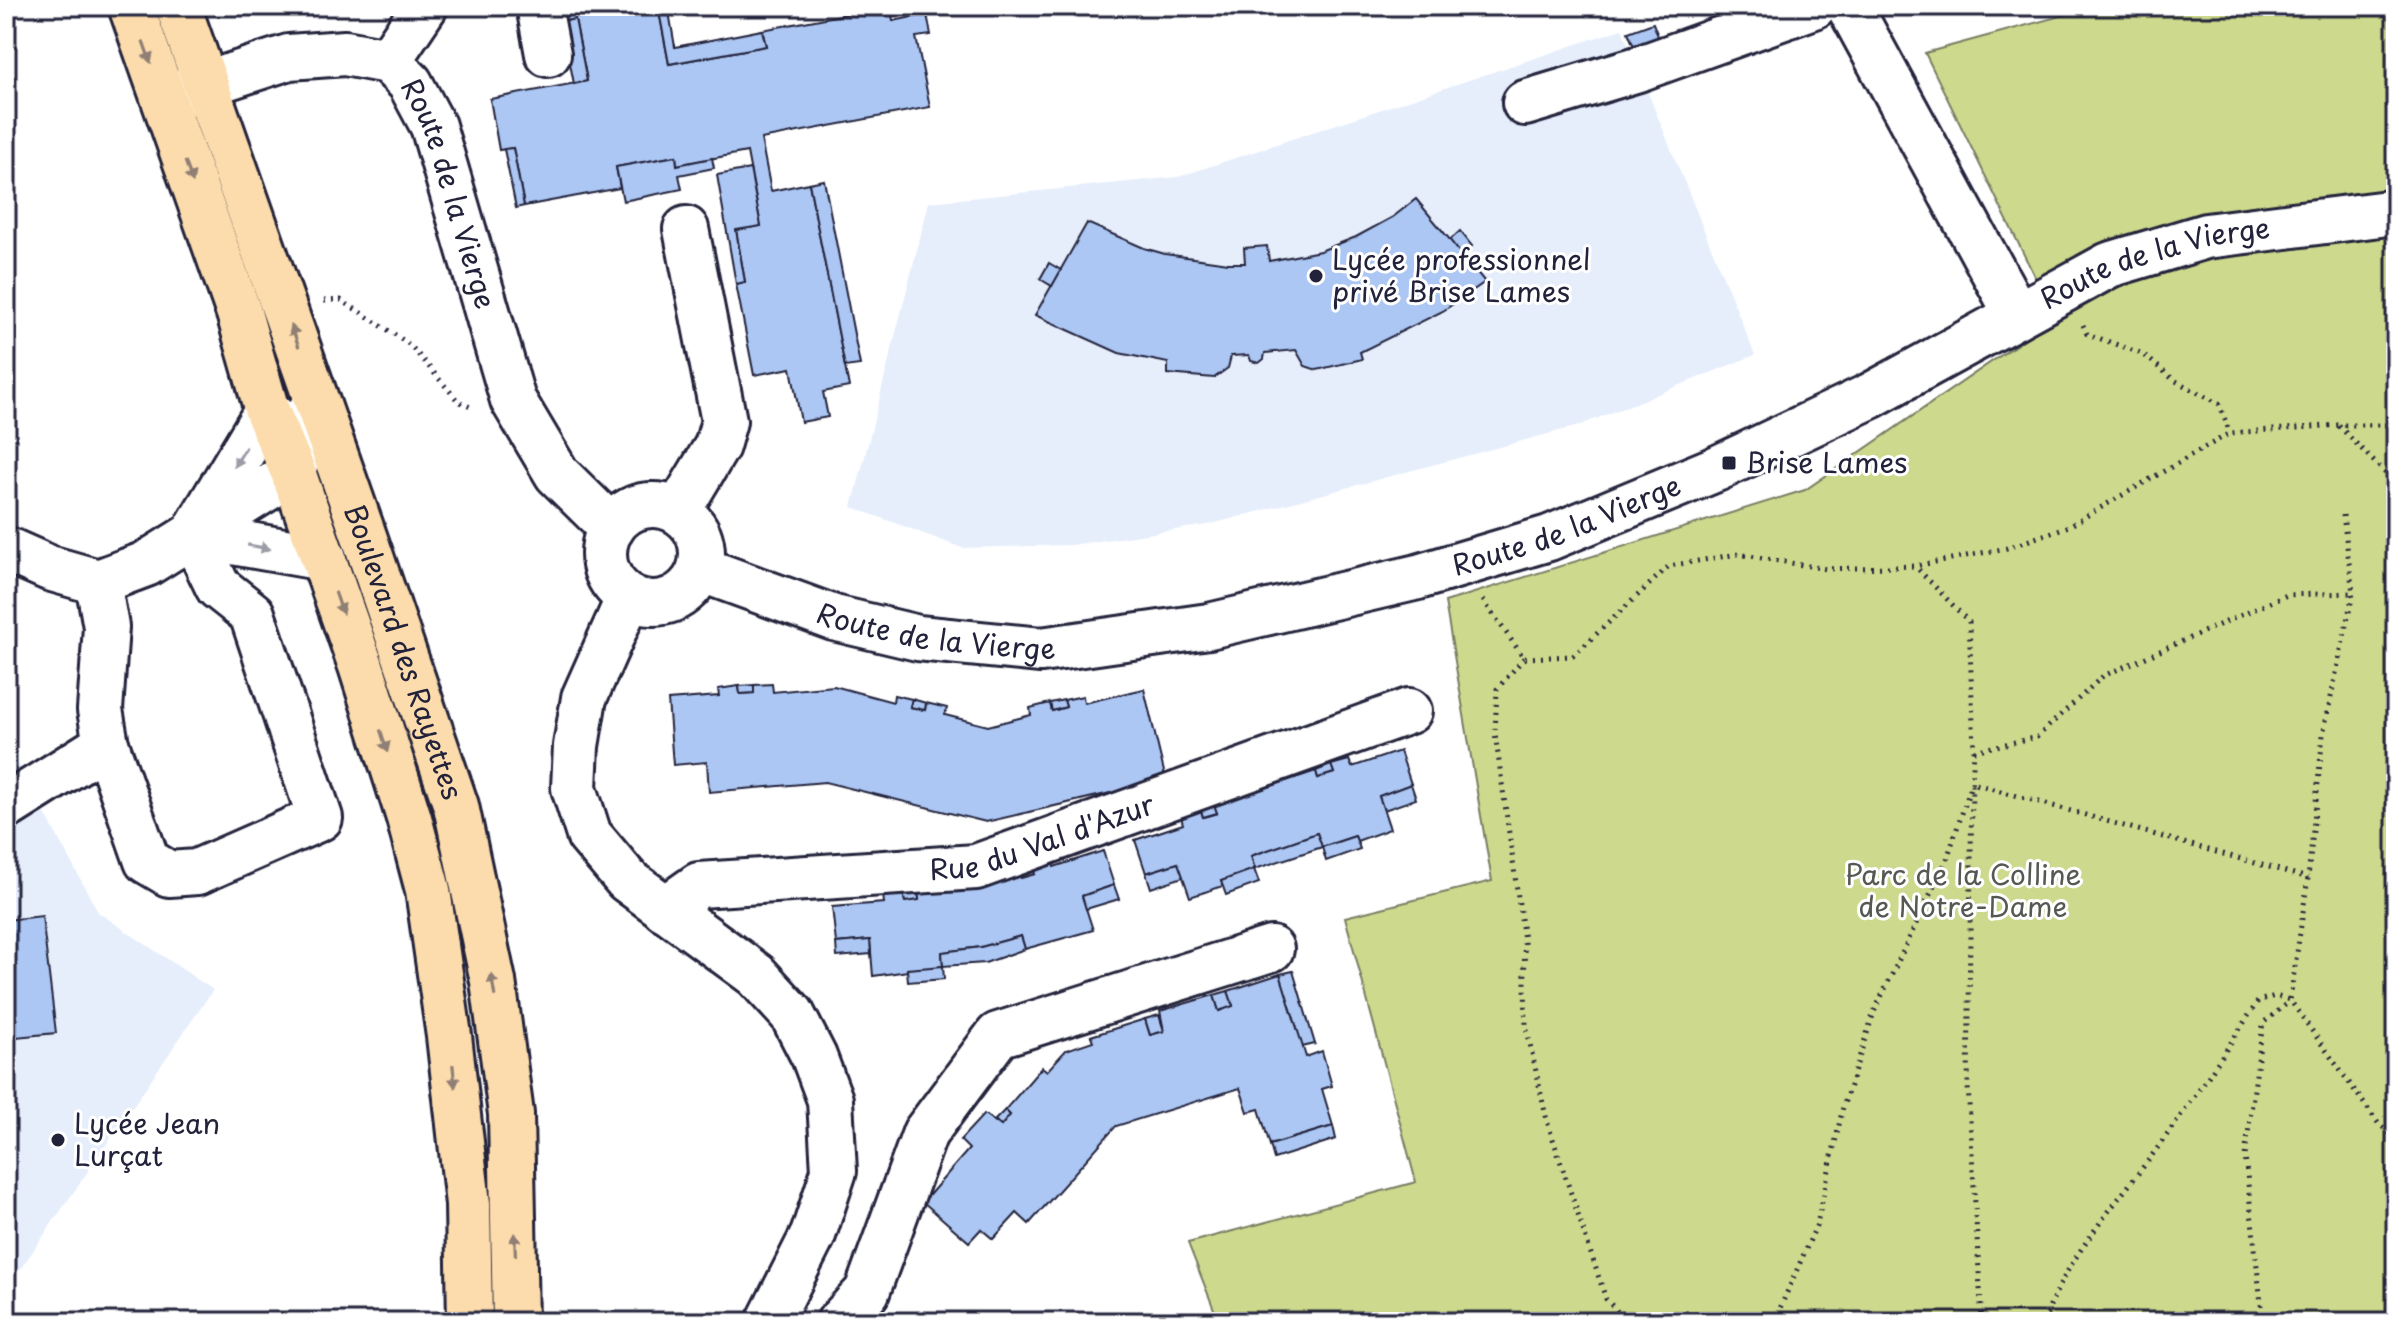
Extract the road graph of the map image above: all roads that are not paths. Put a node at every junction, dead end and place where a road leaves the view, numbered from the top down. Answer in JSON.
{"nodes":[{"id":1,"x":131,"y":6,"type":"edge"},
{"id":2,"x":178,"y":6,"type":"edge"},
{"id":3,"x":425,"y":6,"type":"edge"},
{"id":4,"x":539,"y":6,"type":"edge"},
{"id":5,"x":1814,"y":6,"type":"edge"},
{"id":6,"x":1849,"y":6,"type":"edge"},
{"id":7,"x":548,"y":54,"type":"dead end"},
{"id":8,"x":388,"y":61,"type":"junction"},
{"id":9,"x":205,"y":84,"type":"junction"},
{"id":10,"x":164,"y":99,"type":"junction"},
{"id":11,"x":1525,"y":103,"type":"dead end"},
{"id":12,"x":2396,"y":212,"type":"edge"},
{"id":13,"x":686,"y":229,"type":"dead end"},
{"id":14,"x":2017,"y":315,"type":"junction"},
{"id":15,"x":315,"y":398,"type":"junction"},
{"id":16,"x":267,"y":411,"type":"junction"},
{"id":17,"x":298,"y":456,"type":"junction"},
{"id":18,"x":678,"y":511,"type":"junction"},
{"id":19,"x":612,"y":528,"type":"junction"},
{"id":20,"x":193,"y":535,"type":"junction"},
{"id":21,"x":365,"y":539,"type":"junction"},
{"id":22,"x":6,"y":549,"type":"edge"},
{"id":23,"x":324,"y":558,"type":"junction"},
{"id":24,"x":700,"y":569,"type":"junction"},
{"id":25,"x":98,"y":582,"type":"junction"},
{"id":26,"x":629,"y":597,"type":"junction"},
{"id":27,"x":1409,"y":711,"type":"dead end"},
{"id":28,"x":106,"y":744,"type":"junction"},
{"id":29,"x":6,"y":807,"type":"edge"},
{"id":30,"x":665,"y":909,"type":"junction"},
{"id":31,"x":1271,"y":949,"type":"dead end"},
{"id":32,"x":470,"y":1322,"type":"edge"},
{"id":33,"x":515,"y":1322,"type":"edge"},
{"id":34,"x":769,"y":1322,"type":"edge"},
{"id":35,"x":839,"y":1322,"type":"edge"}],
"edges":[{"from":1,"to":10,"type":"main road","name":"Boulevard des Rayettes","one_way":true},
{"from":2,"to":9,"type":"main road","name":"Boulevard des Rayettes"},
{"from":3,"to":8,"type":"street"},
{"from":4,"to":7,"type":"street"},
{"from":5,"to":11,"type":"street"},
{"from":6,"to":14,"type":"street"},
{"from":8,"to":9,"type":"street","name":"Route de la Vierge"},
{"from":8,"to":19,"type":"street","name":"Route de la Vierge"},
{"from":9,"to":10,"type":"street","name":"Route de la Vierge"},
{"from":15,"to":9,"type":"main road","name":"Boulevard des Rayettes","one_way":true},
{"from":10,"to":16,"type":"main road","name":"Boulevard des Rayettes","one_way":true},
{"from":12,"to":14,"type":"street","name":"Route de la Vierge"},
{"from":13,"to":18,"type":"street"},
{"from":14,"to":24,"type":"street","name":"Route de la Vierge"},
{"from":15,"to":17,"type":"street"},
{"from":15,"to":21,"type":"main road","name":"Boulevard des Rayettes"},
{"from":16,"to":17,"type":"main road","name":"Boulevard des Rayettes"},
{"from":16,"to":20,"type":"street","one_way":true},
{"from":17,"to":20,"type":"street"},
{"from":17,"to":21,"type":"street"},
{"from":17,"to":23,"type":"main road","name":"Boulevard des Rayettes"},
{"from":18,"to":19,"type":"street"},
{"from":18,"to":24,"type":"street"},
{"from":19,"to":26,"type":"street"},
{"from":20,"to":23,"type":"street","one_way":true},
{"from":20,"to":25,"type":"street"},
{"from":20,"to":28,"type":"street"},
{"from":33,"to":21,"type":"main road","name":"Boulevard des Rayettes","one_way":true},
{"from":22,"to":25,"type":"street"},
{"from":23,"to":32,"type":"main road","name":"Boulevard des Rayettes","one_way":true},
{"from":24,"to":26,"type":"street"},
{"from":25,"to":28,"type":"street"},
{"from":26,"to":30,"type":"street"},
{"from":27,"to":30,"type":"street","name":"Rue du Val d'Azur"},
{"from":28,"to":29,"type":"street"},
{"from":30,"to":34,"type":"street"},
{"from":31,"to":35,"type":"street"}]}
